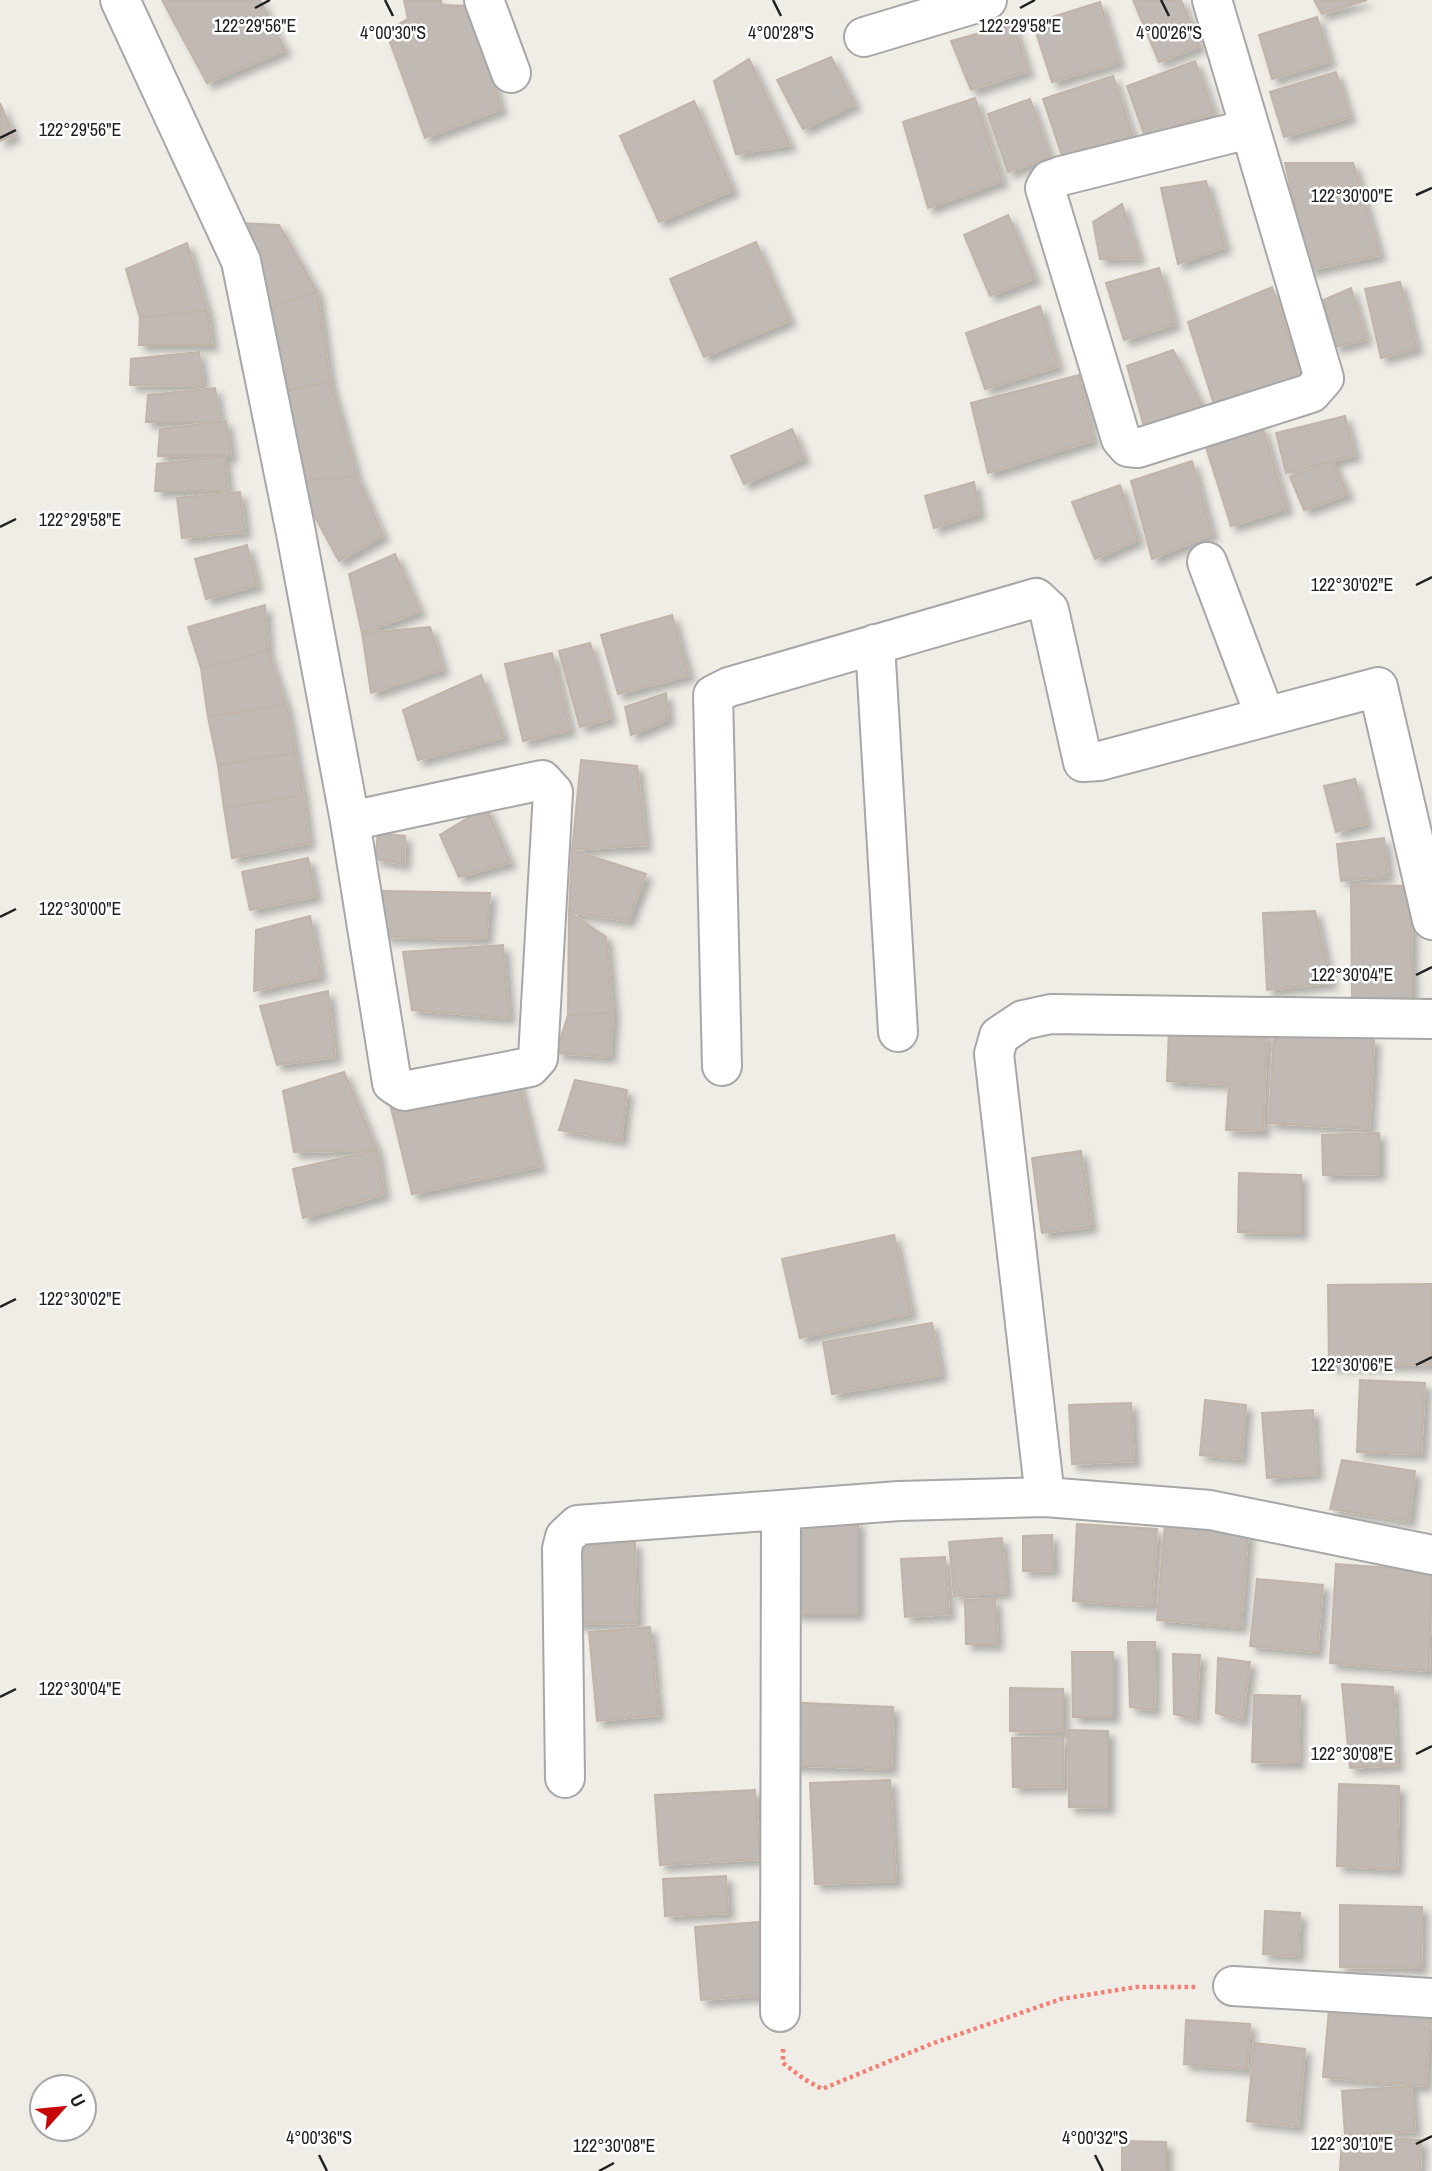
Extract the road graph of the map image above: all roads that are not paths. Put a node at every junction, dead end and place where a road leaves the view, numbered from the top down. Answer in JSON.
{"nodes":[{"id":1,"x":120,"y":0,"type":"edge"},
{"id":2,"x":484,"y":0,"type":"edge"},
{"id":3,"x":987,"y":0,"type":"edge"},
{"id":4,"x":1212,"y":0,"type":"edge"},
{"id":5,"x":863,"y":37,"type":"dead end"},
{"id":6,"x":511,"y":73,"type":"dead end"},
{"id":7,"x":1249,"y":129,"type":"junction"},
{"id":8,"x":1207,"y":562,"type":"dead end"},
{"id":9,"x":875,"y":644,"type":"junction"},
{"id":10,"x":1265,"y":716,"type":"junction"},
{"id":11,"x":350,"y":821,"type":"junction"},
{"id":12,"x":1432,"y":920,"type":"edge"},
{"id":13,"x":1432,"y":1019,"type":"edge"},
{"id":14,"x":898,"y":1032,"type":"dead end"},
{"id":15,"x":722,"y":1066,"type":"dead end"},
{"id":16,"x":1045,"y":1497,"type":"junction"},
{"id":17,"x":781,"y":1510,"type":"junction"},
{"id":18,"x":1432,"y":1555,"type":"edge"},
{"id":19,"x":565,"y":1777,"type":"dead end"},
{"id":20,"x":1233,"y":1986,"type":"road end"},
{"id":21,"x":1432,"y":1998,"type":"edge"},
{"id":22,"x":780,"y":2012,"type":"road end"}],
"edges":[{"from":1,"to":11,"type":"street"},
{"from":2,"to":6,"type":"street"},
{"from":3,"to":5,"type":"street"},
{"from":4,"to":7,"type":"street"},
{"from":7,"to":7,"type":"street"},
{"from":8,"to":10,"type":"street"},
{"from":9,"to":10,"type":"street"},
{"from":9,"to":14,"type":"street"},
{"from":9,"to":15,"type":"street"},
{"from":10,"to":12,"type":"street"},
{"from":11,"to":11,"type":"street"},
{"from":13,"to":16,"type":"street"},
{"from":16,"to":17,"type":"street"},
{"from":16,"to":18,"type":"street"},
{"from":17,"to":19,"type":"street"},
{"from":17,"to":22,"type":"street"},
{"from":20,"to":21,"type":"street"}]}
